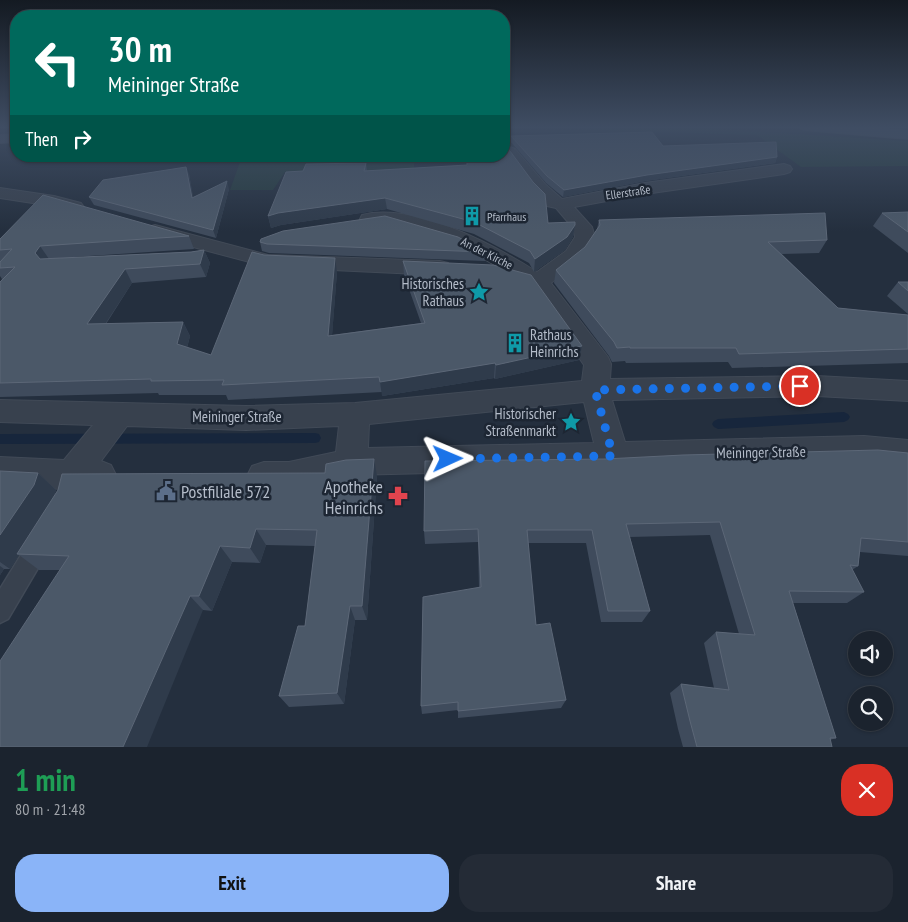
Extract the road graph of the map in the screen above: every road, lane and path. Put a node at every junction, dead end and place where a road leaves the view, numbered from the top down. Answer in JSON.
{"nodes":[{"id":1,"x":516,"y":161,"type":"edge"},
{"id":2,"x":784,"y":168,"type":"dead end"},
{"id":3,"x":0,"y":193,"type":"edge"},
{"id":4,"x":562,"y":204,"type":"junction"},
{"id":5,"x":89,"y":212,"type":"edge"},
{"id":6,"x":349,"y":222,"type":"edge"},
{"id":7,"x":134,"y":225,"type":"edge"},
{"id":8,"x":257,"y":240,"type":"dead end"},
{"id":9,"x":230,"y":251,"type":"junction"},
{"id":10,"x":187,"y":259,"type":"edge"},
{"id":11,"x":456,"y":269,"type":"edge"},
{"id":12,"x":484,"y":270,"type":"edge"},
{"id":13,"x":538,"y":282,"type":"junction"},
{"id":14,"x":595,"y":390,"type":"junction"},
{"id":15,"x":903,"y":397,"type":"edge"},
{"id":16,"x":0,"y":411,"type":"edge"},
{"id":17,"x":354,"y":414,"type":"junction"},
{"id":18,"x":116,"y":419,"type":"junction"},
{"id":19,"x":908,"y":453,"type":"edge"},
{"id":20,"x":613,"y":456,"type":"junction"},
{"id":21,"x":351,"y":462,"type":"junction"},
{"id":22,"x":0,"y":472,"type":"edge"},
{"id":23,"x":131,"y":475,"type":"edge"},
{"id":24,"x":75,"y":476,"type":"junction"},
{"id":25,"x":240,"y":476,"type":"edge"},
{"id":26,"x":50,"y":528,"type":"edge"},
{"id":27,"x":0,"y":611,"type":"edge"}],
"edges":[{"from":1,"to":4,"type":"street"},
{"from":2,"to":4,"type":"street","name":"Ellerstraße"},
{"from":3,"to":5,"type":"street"},
{"from":4,"to":13,"type":"street"},
{"from":6,"to":13,"type":"street","name":"An der Kirche"},
{"from":7,"to":9,"type":"street"},
{"from":8,"to":9,"type":"street"},
{"from":9,"to":10,"type":"street"},
{"from":9,"to":11,"type":"street"},
{"from":12,"to":13,"type":"street"},
{"from":13,"to":14,"type":"street"},
{"from":14,"to":15,"type":"street","name":"Meininger Straße"},
{"from":14,"to":17,"type":"street","name":"Meininger Straße"},
{"from":14,"to":20,"type":"street"},
{"from":16,"to":18,"type":"street","name":"Meininger Straße"},
{"from":17,"to":18,"type":"street","name":"Meininger Straße"},
{"from":17,"to":21,"type":"street"},
{"from":18,"to":24,"type":"street"},
{"from":19,"to":20,"type":"street","name":"Meininger Straße"},
{"from":20,"to":21,"type":"street","name":"Meininger Straße"},
{"from":21,"to":25,"type":"street","name":"Meininger Straße"},
{"from":22,"to":24,"type":"street"},
{"from":23,"to":24,"type":"street"},
{"from":26,"to":27,"type":"lane"}]}
